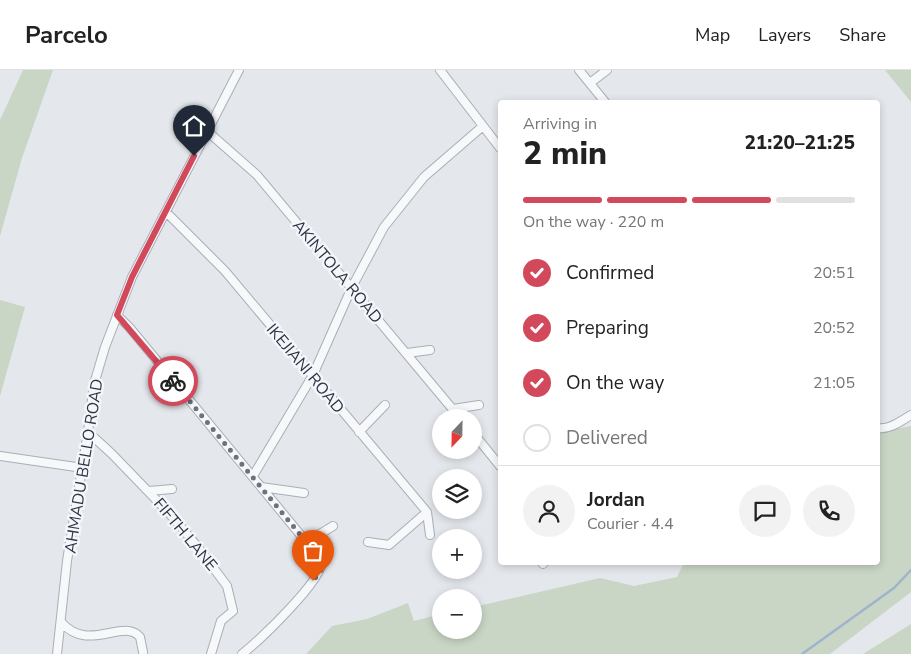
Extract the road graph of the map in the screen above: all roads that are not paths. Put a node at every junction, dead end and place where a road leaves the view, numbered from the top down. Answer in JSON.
{"nodes":[{"id":1,"x":239,"y":70,"type":"edge"},
{"id":2,"x":440,"y":70,"type":"edge"},
{"id":3,"x":579,"y":70,"type":"edge"},
{"id":4,"x":607,"y":70,"type":"edge"},
{"id":5,"x":590,"y":83,"type":"junction"},
{"id":6,"x":603,"y":100,"type":"edge"},
{"id":7,"x":483,"y":126,"type":"junction"},
{"id":8,"x":207,"y":132,"type":"junction"},
{"id":9,"x":498,"y":145,"type":"edge"},
{"id":10,"x":166,"y":212,"type":"junction"},
{"id":11,"x":352,"y":287,"type":"junction"},
{"id":12,"x":117,"y":315,"type":"junction"},
{"id":13,"x":430,"y":350,"type":"dead end"},
{"id":14,"x":407,"y":353,"type":"junction"},
{"id":15,"x":313,"y":375,"type":"junction"},
{"id":16,"x":385,"y":405,"type":"dead end"},
{"id":17,"x":479,"y":405,"type":"dead end"},
{"id":18,"x":453,"y":409,"type":"joint"},
{"id":19,"x":911,"y":414,"type":"edge"},
{"id":20,"x":880,"y":428,"type":"edge"},
{"id":21,"x":88,"y":432,"type":"junction"},
{"id":22,"x":358,"y":432,"type":"junction"},
{"id":23,"x":482,"y":444,"type":"edge"},
{"id":24,"x":0,"y":456,"type":"edge"},
{"id":25,"x":498,"y":464,"type":"edge"},
{"id":26,"x":83,"y":468,"type":"junction"},
{"id":27,"x":253,"y":476,"type":"junction"},
{"id":28,"x":261,"y":487,"type":"junction"},
{"id":29,"x":172,"y":488,"type":"dead end"},
{"id":30,"x":149,"y":491,"type":"junction"},
{"id":31,"x":304,"y":493,"type":"dead end"},
{"id":32,"x":427,"y":512,"type":"junction"},
{"id":33,"x":333,"y":526,"type":"dead end"},
{"id":34,"x":430,"y":535,"type":"dead end"},
{"id":35,"x":307,"y":542,"type":"junction"},
{"id":36,"x":368,"y":542,"type":"dead end"},
{"id":37,"x":61,"y":622,"type":"junction"},
{"id":38,"x":143,"y":652,"type":"dead end"},
{"id":39,"x":57,"y":654,"type":"edge"},
{"id":40,"x":211,"y":654,"type":"edge"},
{"id":41,"x":242,"y":654,"type":"edge"}],
"edges":[{"from":1,"to":8,"type":"street","name":"AHMADU BELLO ROAD"},
{"from":2,"to":7,"type":"street"},
{"from":3,"to":5,"type":"street"},
{"from":4,"to":5,"type":"street"},
{"from":5,"to":6,"type":"street"},
{"from":7,"to":9,"type":"street"},
{"from":7,"to":11,"type":"street"},
{"from":8,"to":10,"type":"street","name":"AHMADU BELLO ROAD"},
{"from":8,"to":11,"type":"street","name":"AKINTOLA ROAD"},
{"from":10,"to":12,"type":"street","name":"AHMADU BELLO ROAD"},
{"from":10,"to":15,"type":"street","name":"IKEJIANI ROAD"},
{"from":11,"to":14,"type":"street","name":"AKINTOLA ROAD"},
{"from":11,"to":15,"type":"street"},
{"from":12,"to":21,"type":"street","name":"AHMADU BELLO ROAD"},
{"from":12,"to":27,"type":"street"},
{"from":13,"to":14,"type":"street"},
{"from":14,"to":18,"type":"street","name":"AKINTOLA ROAD"},
{"from":15,"to":22,"type":"street","name":"IKEJIANI ROAD"},
{"from":15,"to":27,"type":"street"},
{"from":16,"to":22,"type":"street"},
{"from":17,"to":18,"type":"street"},
{"from":19,"to":20,"type":"street"},
{"from":21,"to":26,"type":"street","name":"AHMADU BELLO ROAD"},
{"from":21,"to":30,"type":"street","name":"FIFTH LANE"},
{"from":22,"to":32,"type":"street","name":"IKEJIANI ROAD"},
{"from":23,"to":25,"type":"street"},
{"from":24,"to":26,"type":"street"},
{"from":26,"to":37,"type":"street","name":"AHMADU BELLO ROAD"},
{"from":27,"to":28,"type":"street"},
{"from":28,"to":31,"type":"street"},
{"from":28,"to":35,"type":"street"},
{"from":29,"to":30,"type":"street"},
{"from":30,"to":40,"type":"street","name":"FIFTH LANE"},
{"from":32,"to":34,"type":"street"},
{"from":32,"to":36,"type":"street"},
{"from":33,"to":35,"type":"street"},
{"from":35,"to":41,"type":"street"},
{"from":37,"to":38,"type":"street"},
{"from":37,"to":39,"type":"street","name":"AHMADU BELLO ROAD"}]}
